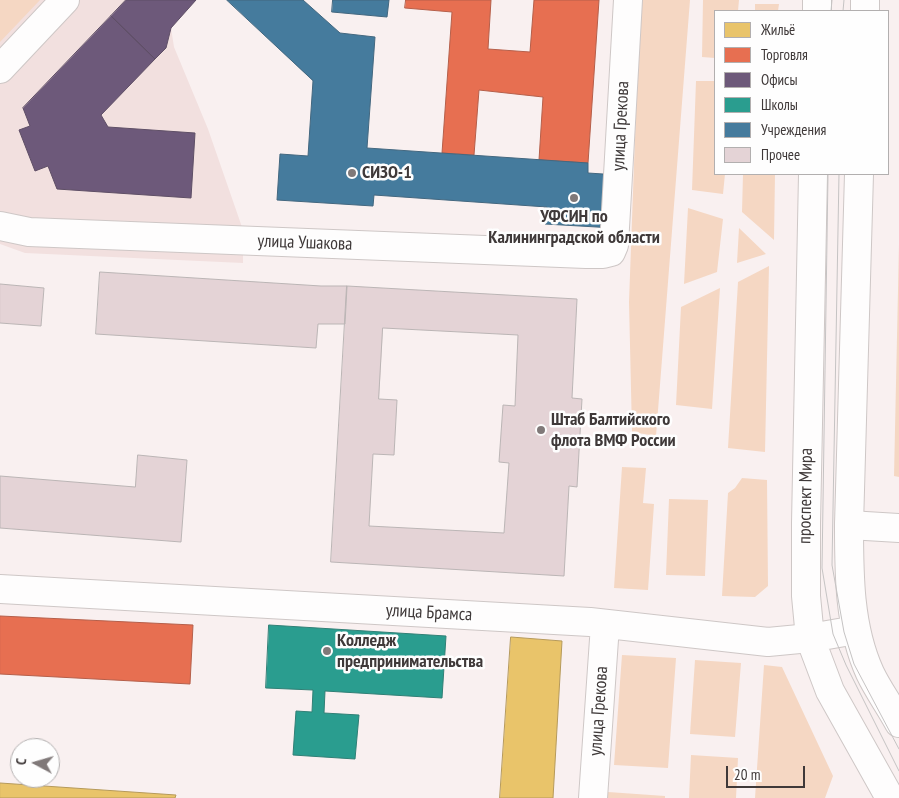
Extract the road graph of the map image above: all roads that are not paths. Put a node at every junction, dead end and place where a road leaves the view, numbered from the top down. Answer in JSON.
{"nodes":[{"id":1,"x":65,"y":0,"type":"edge"},
{"id":2,"x":628,"y":0,"type":"edge"},
{"id":3,"x":0,"y":69,"type":"edge"},
{"id":4,"x":813,"y":175,"type":"edge"},
{"id":5,"x":859,"y":175,"type":"edge"},
{"id":6,"x":0,"y":226,"type":"edge"},
{"id":7,"x":611,"y":252,"type":"joint"},
{"id":8,"x":806,"y":523,"type":"junction"},
{"id":9,"x":849,"y":524,"type":"junction"},
{"id":10,"x":891,"y":527,"type":"edge"},
{"id":11,"x":0,"y":589,"type":"edge"},
{"id":12,"x":605,"y":625,"type":"junction"},
{"id":13,"x":856,"y":630,"type":"junction"},
{"id":14,"x":810,"y":638,"type":"junction"},
{"id":15,"x":899,"y":723,"type":"edge"},
{"id":16,"x":593,"y":798,"type":"edge"},
{"id":17,"x":890,"y":798,"type":"edge"}],
"edges":[{"from":1,"to":3,"type":"street"},
{"from":2,"to":7,"type":"street","name":"улица Грекова"},
{"from":4,"to":8,"type":"street","name":"проспект Мира"},
{"from":5,"to":9,"type":"street"},
{"from":6,"to":7,"type":"street","name":"улица Ушакова"},
{"from":8,"to":9,"type":"street"},
{"from":8,"to":14,"type":"street","name":"проспект Мира"},
{"from":9,"to":10,"type":"street"},
{"from":9,"to":13,"type":"street"},
{"from":11,"to":12,"type":"street","name":"улица Брамса"},
{"from":12,"to":14,"type":"street","name":"улица Брамса"},
{"from":12,"to":16,"type":"street","name":"улица Грекова"},
{"from":13,"to":14,"type":"street","name":"улица Брамса"},
{"from":13,"to":15,"type":"street"},
{"from":14,"to":17,"type":"street","name":"проспект Мира"}]}
